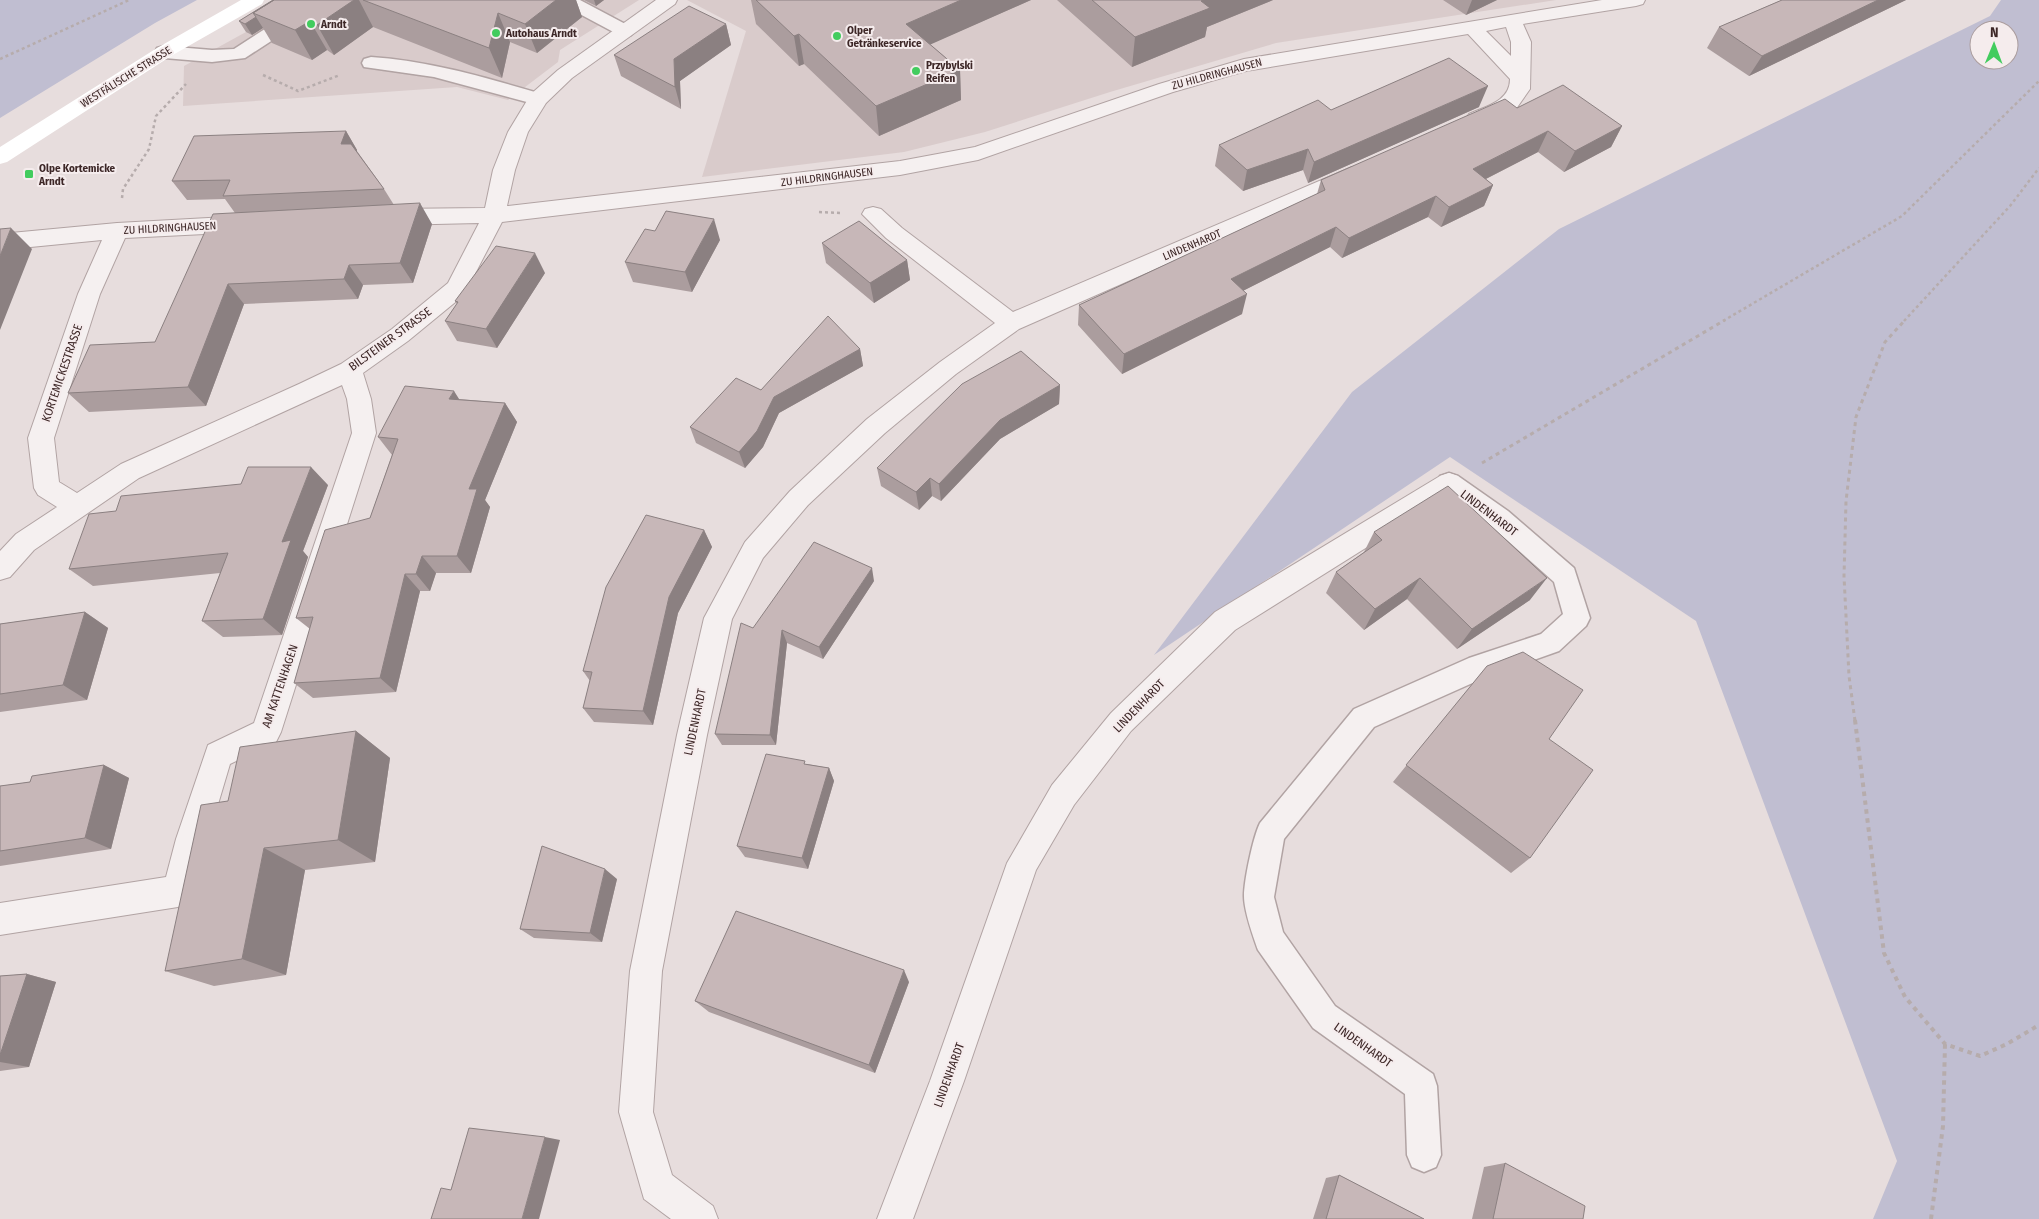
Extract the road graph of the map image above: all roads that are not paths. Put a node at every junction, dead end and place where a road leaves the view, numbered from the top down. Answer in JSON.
{"nodes":[{"id":1,"x":255,"y":0,"type":"edge"},
{"id":2,"x":322,"y":0,"type":"edge"},
{"id":3,"x":567,"y":0,"type":"edge"},
{"id":4,"x":668,"y":0,"type":"edge"},
{"id":5,"x":1636,"y":0,"type":"edge"},
{"id":6,"x":1511,"y":20,"type":"junction"},
{"id":7,"x":1471,"y":26,"type":"junction"},
{"id":8,"x":625,"y":31,"type":"junction"},
{"id":9,"x":164,"y":52,"type":"junction"},
{"id":10,"x":371,"y":63,"type":"road end"},
{"id":11,"x":1520,"y":77,"type":"junction"},
{"id":12,"x":538,"y":99,"type":"junction"},
{"id":13,"x":1454,"y":128,"type":"edge"},
{"id":14,"x":0,"y":157,"type":"edge"},
{"id":15,"x":1374,"y":164,"type":"edge"},
{"id":16,"x":494,"y":214,"type":"junction"},
{"id":17,"x":873,"y":214,"type":"dead end"},
{"id":18,"x":376,"y":218,"type":"edge"},
{"id":19,"x":266,"y":223,"type":"edge"},
{"id":20,"x":117,"y":231,"type":"junction"},
{"id":21,"x":0,"y":242,"type":"edge"},
{"id":22,"x":1010,"y":323,"type":"junction"},
{"id":23,"x":350,"y":370,"type":"junction"},
{"id":24,"x":1449,"y":483,"type":"joint"},
{"id":25,"x":77,"y":506,"type":"junction"},
{"id":26,"x":0,"y":569,"type":"edge"},
{"id":27,"x":0,"y":919,"type":"edge"},
{"id":28,"x":1424,"y":1154,"type":"dead end"},
{"id":29,"x":700,"y":1219,"type":"edge"},
{"id":30,"x":895,"y":1219,"type":"edge"}],
"edges":[{"from":1,"to":9,"type":"street","name":"WESTFÄLISCHE STRASSE"},
{"from":2,"to":9,"type":"lane"},
{"from":3,"to":8,"type":"lane"},
{"from":4,"to":8,"type":"street","name":"BILSTEINER STRASSE"},
{"from":5,"to":6,"type":"street","name":"ZU HILDRINGHAUSEN"},
{"from":6,"to":7,"type":"street","name":"ZU HILDRINGHAUSEN"},
{"from":6,"to":11,"type":"street"},
{"from":7,"to":11,"type":"street"},
{"from":7,"to":16,"type":"street","name":"ZU HILDRINGHAUSEN"},
{"from":8,"to":12,"type":"street","name":"BILSTEINER STRASSE"},
{"from":9,"to":14,"type":"street","name":"WESTFÄLISCHE STRASSE"},
{"from":10,"to":12,"type":"lane"},
{"from":11,"to":13,"type":"street"},
{"from":12,"to":16,"type":"street","name":"BILSTEINER STRASSE"},
{"from":15,"to":22,"type":"street","name":"LINDENHARDT"},
{"from":16,"to":18,"type":"street","name":"ZU HILDRINGHAUSEN"},
{"from":16,"to":23,"type":"street","name":"BILSTEINER STRASSE"},
{"from":17,"to":22,"type":"street"},
{"from":19,"to":20,"type":"street","name":"ZU HILDRINGHAUSEN"},
{"from":20,"to":21,"type":"street","name":"ZU HILDRINGHAUSEN"},
{"from":20,"to":25,"type":"street","name":"KORTEMICKESTRASSE"},
{"from":22,"to":29,"type":"street","name":"LINDENHARDT"},
{"from":23,"to":25,"type":"street","name":"BILSTEINER STRASSE"},
{"from":23,"to":27,"type":"street","name":"AM KATTENHAGEN"},
{"from":24,"to":28,"type":"lane","name":"LINDENHARDT"},
{"from":24,"to":30,"type":"street","name":"LINDENHARDT"},
{"from":25,"to":26,"type":"street","name":"BILSTEINER STRASSE"}]}
